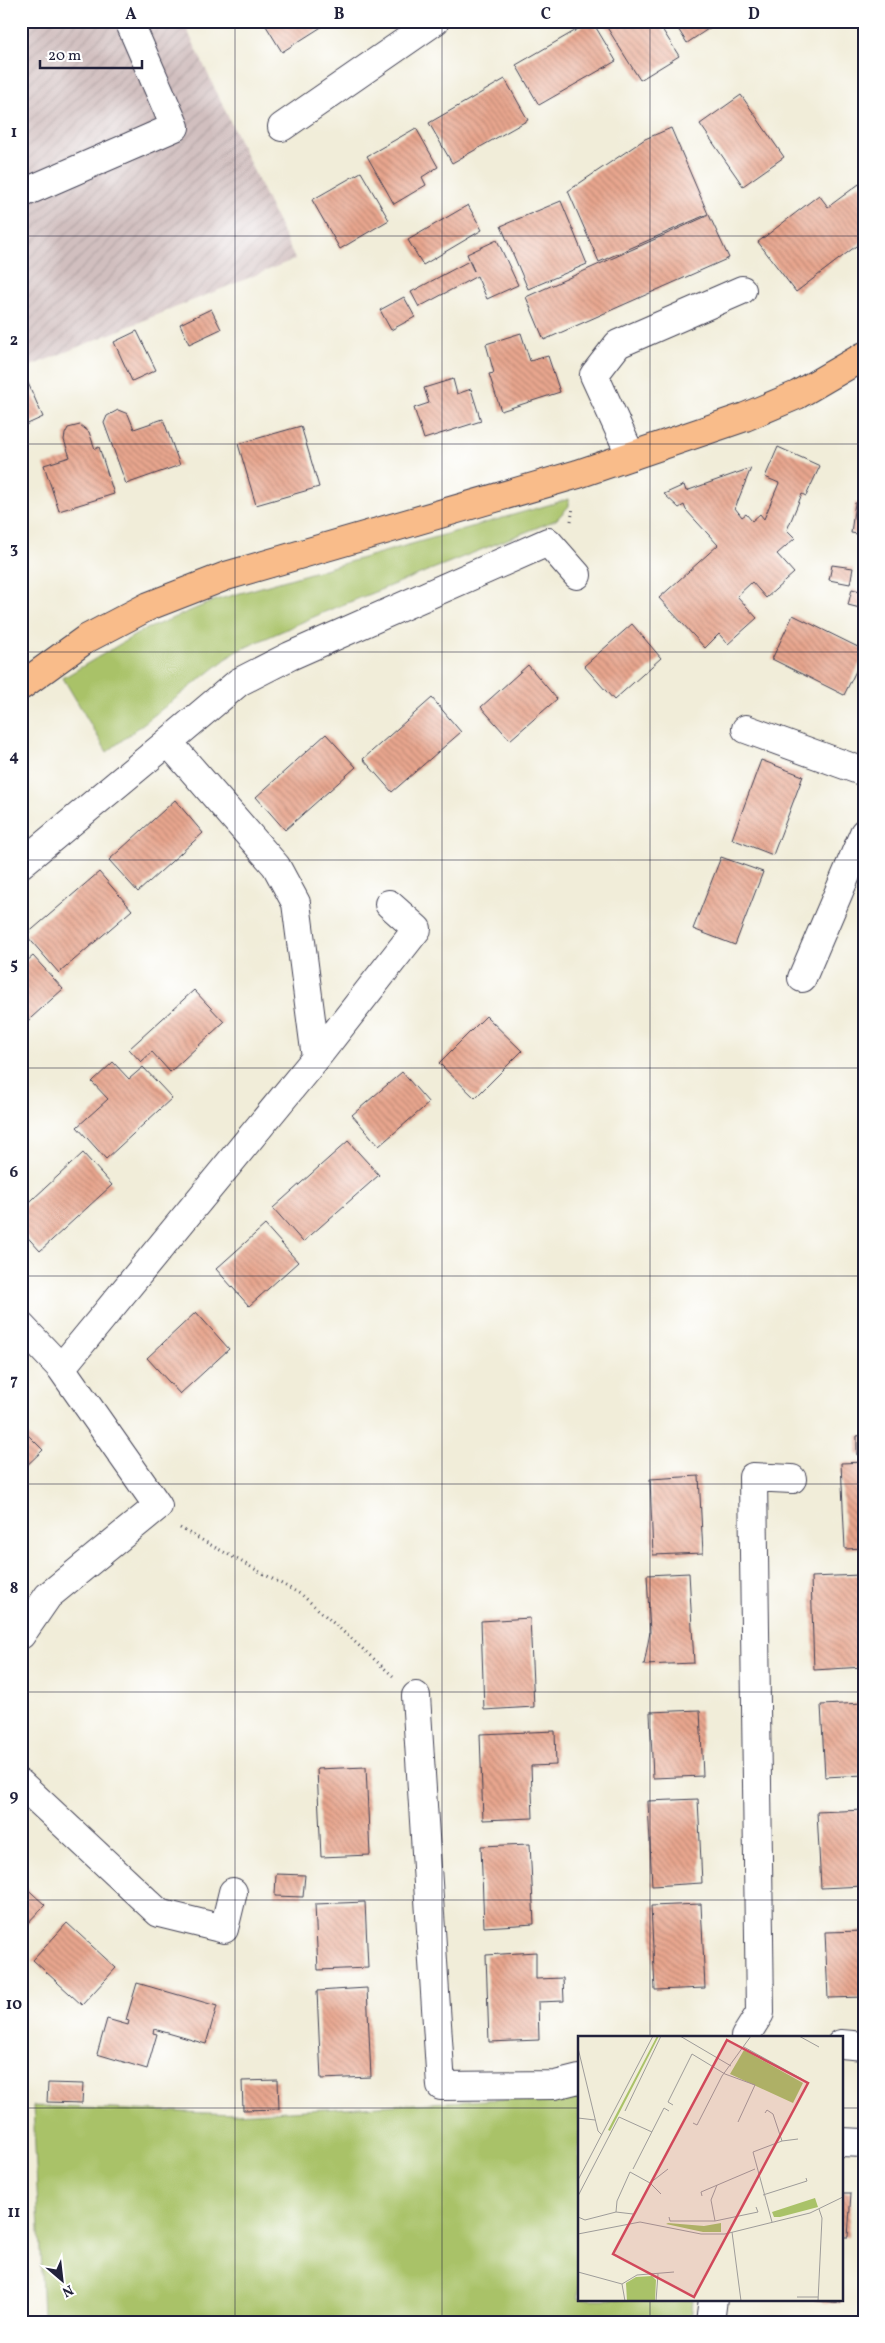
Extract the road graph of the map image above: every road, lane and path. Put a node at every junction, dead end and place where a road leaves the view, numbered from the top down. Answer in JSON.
{"nodes":[{"id":1,"x":129,"y":21,"type":"edge"},
{"id":2,"x":419,"y":25,"type":"edge"},
{"id":3,"x":282,"y":127,"type":"dead end"},
{"id":4,"x":21,"y":194,"type":"edge"},
{"id":5,"x":742,"y":290,"type":"dead end"},
{"id":6,"x":864,"y":356,"type":"edge"},
{"id":7,"x":632,"y":456,"type":"junction"},
{"id":8,"x":577,"y":575,"type":"dead end"},
{"id":9,"x":21,"y":686,"type":"edge"},
{"id":10,"x":746,"y":729,"type":"dead end"},
{"id":11,"x":168,"y":742,"type":"junction"},
{"id":12,"x":864,"y":772,"type":"edge"},
{"id":13,"x":864,"y":833,"type":"edge"},
{"id":14,"x":21,"y":864,"type":"edge"},
{"id":15,"x":389,"y":904,"type":"dead end"},
{"id":16,"x":802,"y":978,"type":"dead end"},
{"id":17,"x":316,"y":1058,"type":"junction"},
{"id":18,"x":21,"y":1326,"type":"edge"},
{"id":19,"x":61,"y":1368,"type":"junction"},
{"id":20,"x":792,"y":1479,"type":"dead end"},
{"id":21,"x":158,"y":1506,"type":"junction"},
{"id":22,"x":21,"y":1635,"type":"edge"},
{"id":23,"x":416,"y":1696,"type":"joint"},
{"id":24,"x":21,"y":1784,"type":"edge"},
{"id":25,"x":233,"y":1892,"type":"dead end"},
{"id":26,"x":746,"y":2036,"type":"edge"},
{"id":27,"x":842,"y":2044,"type":"edge"},
{"id":28,"x":864,"y":2046,"type":"edge"},
{"id":29,"x":578,"y":2080,"type":"edge"},
{"id":30,"x":842,"y":2142,"type":"edge"},
{"id":31,"x":864,"y":2143,"type":"edge"},
{"id":32,"x":713,"y":2300,"type":"edge"},
{"id":33,"x":710,"y":2322,"type":"edge"}],
"edges":[{"from":1,"to":4,"type":"street"},
{"from":2,"to":3,"type":"street"},
{"from":5,"to":7,"type":"street"},
{"from":6,"to":7,"type":"main road"},
{"from":7,"to":9,"type":"main road"},
{"from":8,"to":11,"type":"street"},
{"from":10,"to":12,"type":"street"},
{"from":11,"to":14,"type":"street"},
{"from":11,"to":17,"type":"street"},
{"from":13,"to":16,"type":"street"},
{"from":15,"to":17,"type":"street"},
{"from":17,"to":19,"type":"street"},
{"from":18,"to":19,"type":"street"},
{"from":19,"to":21,"type":"street"},
{"from":20,"to":26,"type":"street"},
{"from":21,"to":22,"type":"street"},
{"from":21,"to":23,"type":"path"},
{"from":23,"to":29,"type":"street"},
{"from":24,"to":25,"type":"street"},
{"from":27,"to":28,"type":"street"},
{"from":30,"to":31,"type":"street"},
{"from":32,"to":33,"type":"street"}]}
